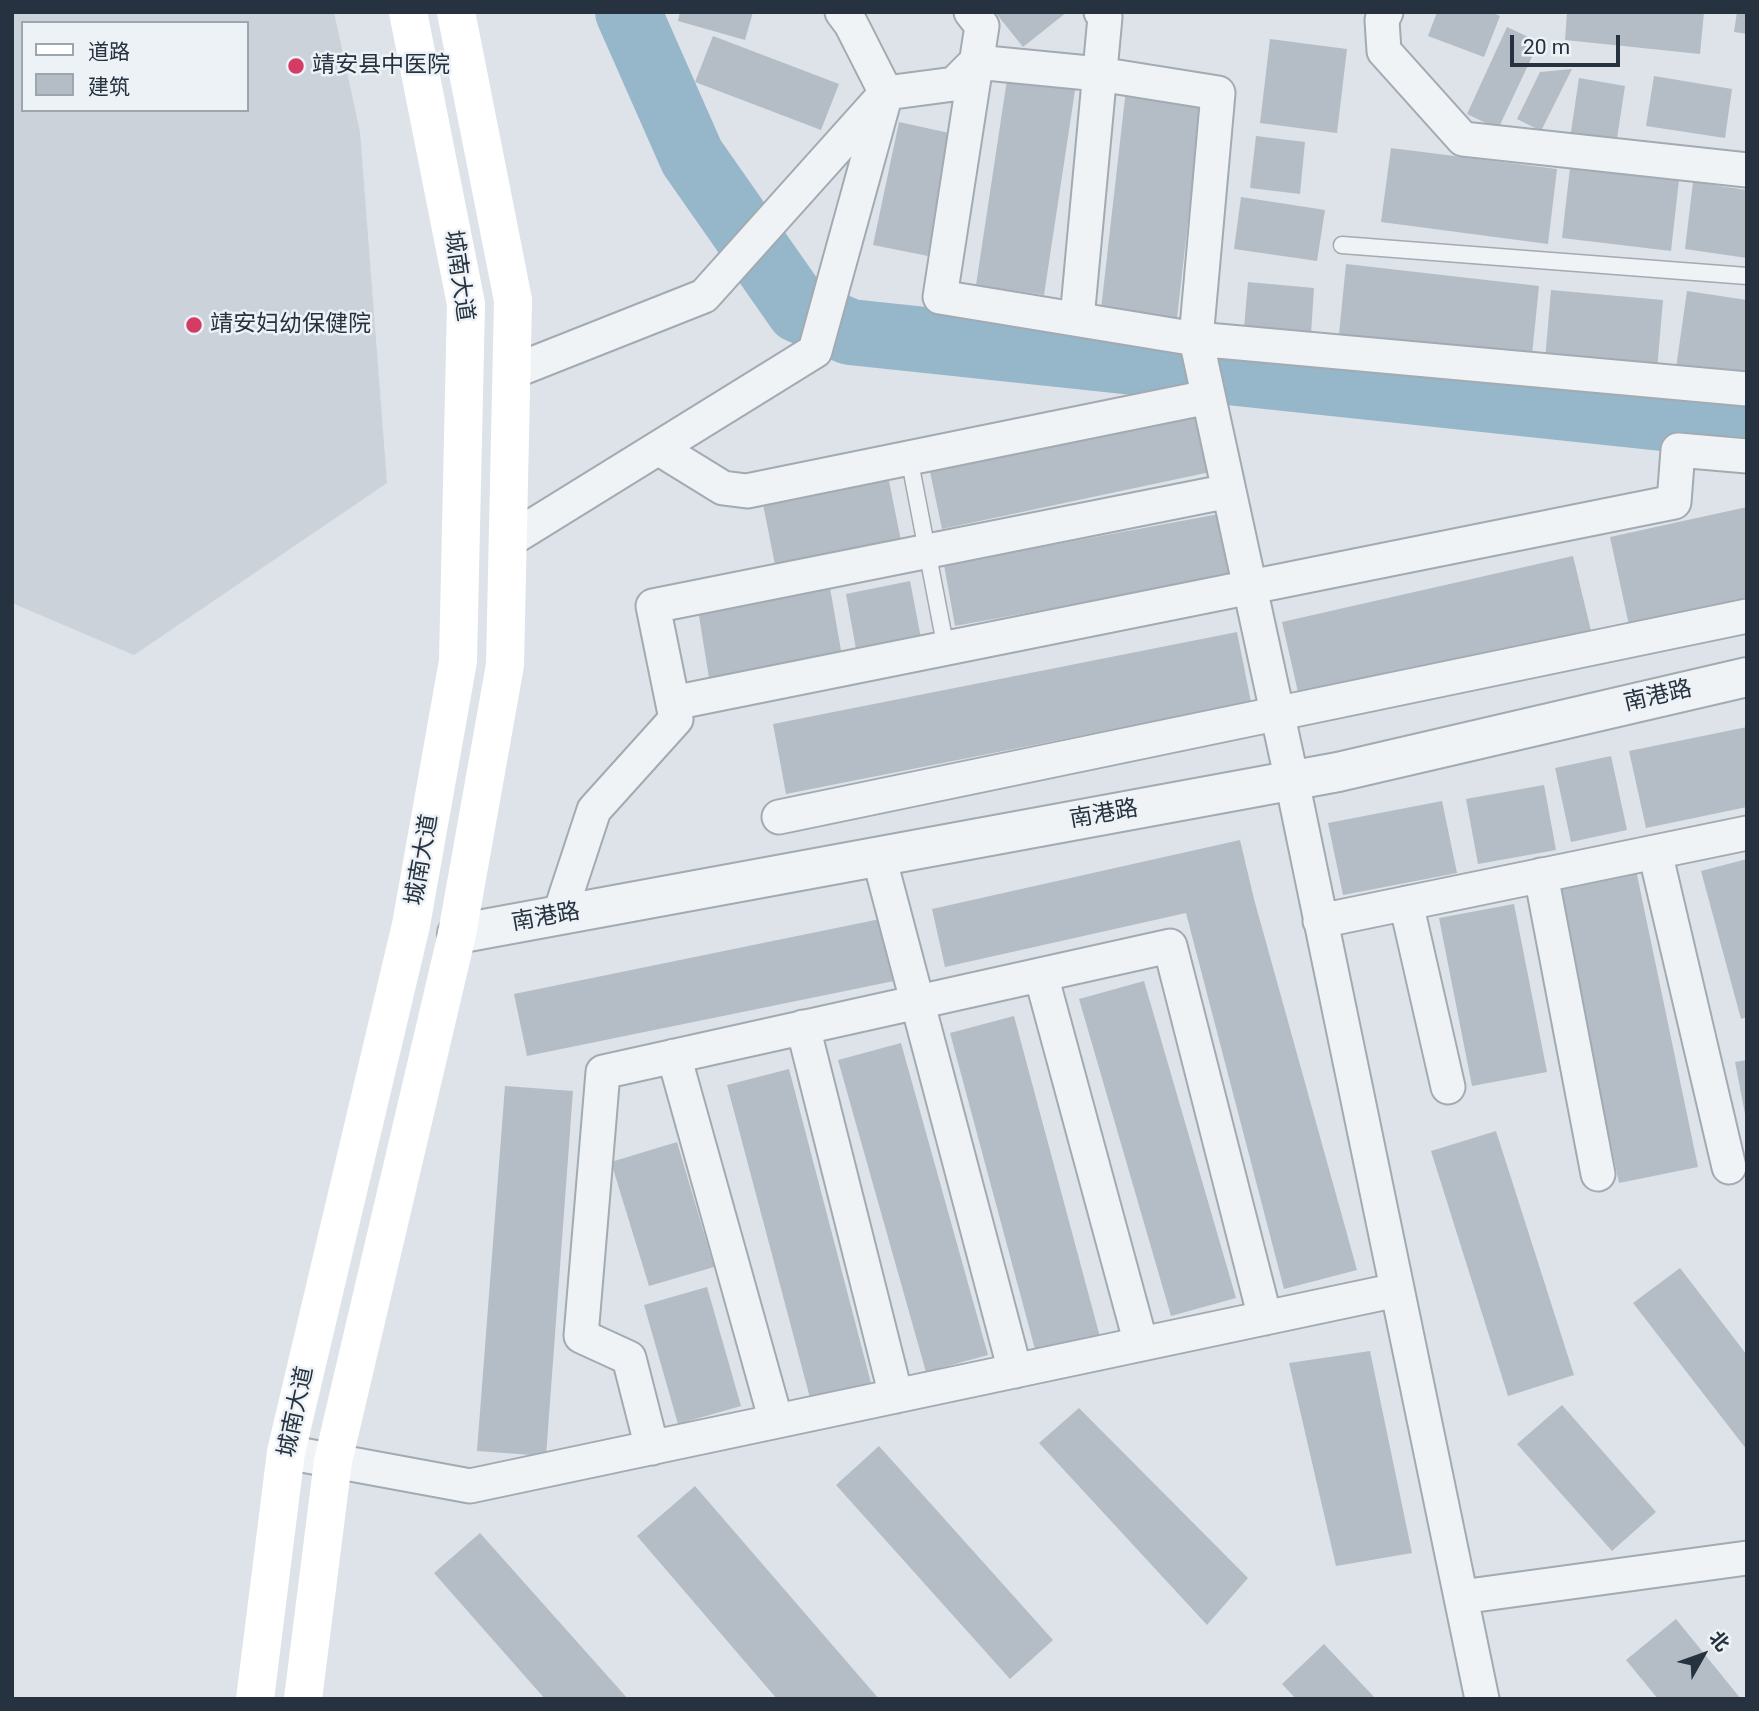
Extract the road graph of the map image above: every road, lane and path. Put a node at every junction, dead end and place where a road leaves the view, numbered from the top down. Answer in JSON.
{"nodes":[{"id":1,"x":408,"y":12,"type":"edge"},
{"id":2,"x":456,"y":12,"type":"edge"},
{"id":3,"x":971,"y":12,"type":"edge"},
{"id":4,"x":1101,"y":12,"type":"edge"},
{"id":5,"x":1386,"y":12,"type":"edge"},
{"id":6,"x":853,"y":16,"type":"edge"},
{"id":7,"x":976,"y":62,"type":"junction"},
{"id":8,"x":1099,"y":74,"type":"junction"},
{"id":9,"x":886,"y":93,"type":"junction"},
{"id":10,"x":1747,"y":170,"type":"edge"},
{"id":11,"x":1342,"y":245,"type":"dead end"},
{"id":12,"x":1747,"y":276,"type":"edge"},
{"id":13,"x":1077,"y":319,"type":"junction"},
{"id":14,"x":1196,"y":339,"type":"junction"},
{"id":15,"x":512,"y":372,"type":"junction"},
{"id":16,"x":1747,"y":389,"type":"edge"},
{"id":17,"x":1209,"y":397,"type":"junction"},
{"id":18,"x":658,"y":448,"type":"junction"},
{"id":19,"x":1747,"y":456,"type":"edge"},
{"id":20,"x":909,"y":457,"type":"junction"},
{"id":21,"x":1229,"y":491,"type":"junction"},
{"id":22,"x":508,"y":541,"type":"junction"},
{"id":23,"x":928,"y":551,"type":"junction"},
{"id":24,"x":1250,"y":587,"type":"junction"},
{"id":25,"x":1747,"y":616,"type":"edge"},
{"id":26,"x":946,"y":649,"type":"junction"},
{"id":27,"x":1747,"y":677,"type":"edge"},
{"id":28,"x":673,"y":703,"type":"junction"},
{"id":29,"x":1277,"y":713,"type":"junction"},
{"id":30,"x":1292,"y":781,"type":"junction"},
{"id":31,"x":779,"y":817,"type":"dead end"},
{"id":32,"x":1747,"y":833,"type":"edge"},
{"id":33,"x":1655,"y":852,"type":"junction"},
{"id":34,"x":879,"y":857,"type":"junction"},
{"id":35,"x":1541,"y":875,"type":"junction"},
{"id":36,"x":1406,"y":903,"type":"junction"},
{"id":37,"x":559,"y":915,"type":"junction"},
{"id":38,"x":1321,"y":921,"type":"junction"},
{"id":39,"x":457,"y":934,"type":"junction"},
{"id":40,"x":1041,"y":975,"type":"junction"},
{"id":41,"x":917,"y":1002,"type":"junction"},
{"id":42,"x":803,"y":1027,"type":"junction"},
{"id":43,"x":674,"y":1056,"type":"junction"},
{"id":44,"x":1448,"y":1087,"type":"dead end"},
{"id":45,"x":1729,"y":1167,"type":"dead end"},
{"id":46,"x":1598,"y":1174,"type":"dead end"},
{"id":47,"x":1397,"y":1290,"type":"junction"},
{"id":48,"x":1265,"y":1318,"type":"junction"},
{"id":49,"x":1141,"y":1344,"type":"junction"},
{"id":50,"x":1015,"y":1371,"type":"junction"},
{"id":51,"x":896,"y":1396,"type":"junction"},
{"id":52,"x":776,"y":1421,"type":"junction"},
{"id":53,"x":652,"y":1448,"type":"junction"},
{"id":54,"x":286,"y":1452,"type":"junction"},
{"id":55,"x":332,"y":1461,"type":"junction"},
{"id":56,"x":1747,"y":1558,"type":"edge"},
{"id":57,"x":1461,"y":1597,"type":"junction"},
{"id":58,"x":255,"y":1699,"type":"edge"},
{"id":59,"x":303,"y":1699,"type":"edge"},
{"id":60,"x":1482,"y":1699,"type":"edge"}],
"edges":[{"from":1,"to":54,"type":"main road","name":"城南大道"},
{"from":2,"to":15,"type":"main road","name":"城南大道"},
{"from":3,"to":7,"type":"street"},
{"from":4,"to":8,"type":"street"},
{"from":5,"to":10,"type":"street"},
{"from":6,"to":9,"type":"street"},
{"from":7,"to":8,"type":"street"},
{"from":7,"to":9,"type":"street"},
{"from":7,"to":13,"type":"street"},
{"from":8,"to":13,"type":"street"},
{"from":8,"to":14,"type":"street"},
{"from":9,"to":15,"type":"street"},
{"from":9,"to":18,"type":"street"},
{"from":11,"to":12,"type":"lane"},
{"from":13,"to":14,"type":"street"},
{"from":14,"to":16,"type":"street"},
{"from":14,"to":17,"type":"street"},
{"from":15,"to":22,"type":"main road","name":"城南大道"},
{"from":17,"to":20,"type":"street"},
{"from":17,"to":21,"type":"street"},
{"from":18,"to":20,"type":"street"},
{"from":18,"to":22,"type":"street"},
{"from":19,"to":24,"type":"street"},
{"from":20,"to":23,"type":"lane"},
{"from":21,"to":23,"type":"street"},
{"from":21,"to":24,"type":"street"},
{"from":22,"to":39,"type":"main road","name":"城南大道"},
{"from":23,"to":26,"type":"lane"},
{"from":23,"to":28,"type":"street"},
{"from":24,"to":26,"type":"street"},
{"from":24,"to":29,"type":"street"},
{"from":25,"to":29,"type":"street"},
{"from":26,"to":28,"type":"street"},
{"from":27,"to":30,"type":"street","name":"南港路"},
{"from":28,"to":37,"type":"street"},
{"from":29,"to":30,"type":"street"},
{"from":29,"to":31,"type":"street"},
{"from":30,"to":34,"type":"street","name":"南港路"},
{"from":30,"to":38,"type":"street"},
{"from":32,"to":33,"type":"street"},
{"from":33,"to":35,"type":"street"},
{"from":33,"to":45,"type":"street"},
{"from":34,"to":37,"type":"street","name":"南港路"},
{"from":34,"to":41,"type":"street"},
{"from":35,"to":36,"type":"street"},
{"from":35,"to":46,"type":"street"},
{"from":36,"to":38,"type":"street"},
{"from":36,"to":44,"type":"street"},
{"from":37,"to":39,"type":"street","name":"南港路"},
{"from":38,"to":47,"type":"street"},
{"from":39,"to":55,"type":"main road","name":"城南大道"},
{"from":40,"to":41,"type":"street"},
{"from":40,"to":48,"type":"street"},
{"from":40,"to":49,"type":"street"},
{"from":41,"to":42,"type":"street"},
{"from":41,"to":50,"type":"street"},
{"from":42,"to":43,"type":"street"},
{"from":42,"to":51,"type":"street"},
{"from":43,"to":52,"type":"street"},
{"from":43,"to":53,"type":"street"},
{"from":47,"to":48,"type":"street"},
{"from":47,"to":57,"type":"street"},
{"from":48,"to":49,"type":"street"},
{"from":49,"to":50,"type":"street"},
{"from":50,"to":51,"type":"street"},
{"from":51,"to":52,"type":"street"},
{"from":52,"to":53,"type":"street"},
{"from":53,"to":55,"type":"street"},
{"from":54,"to":55,"type":"street"},
{"from":54,"to":58,"type":"main road","name":"城南大道"},
{"from":55,"to":59,"type":"main road","name":"城南大道"},
{"from":56,"to":57,"type":"street"},
{"from":57,"to":60,"type":"street"}]}
